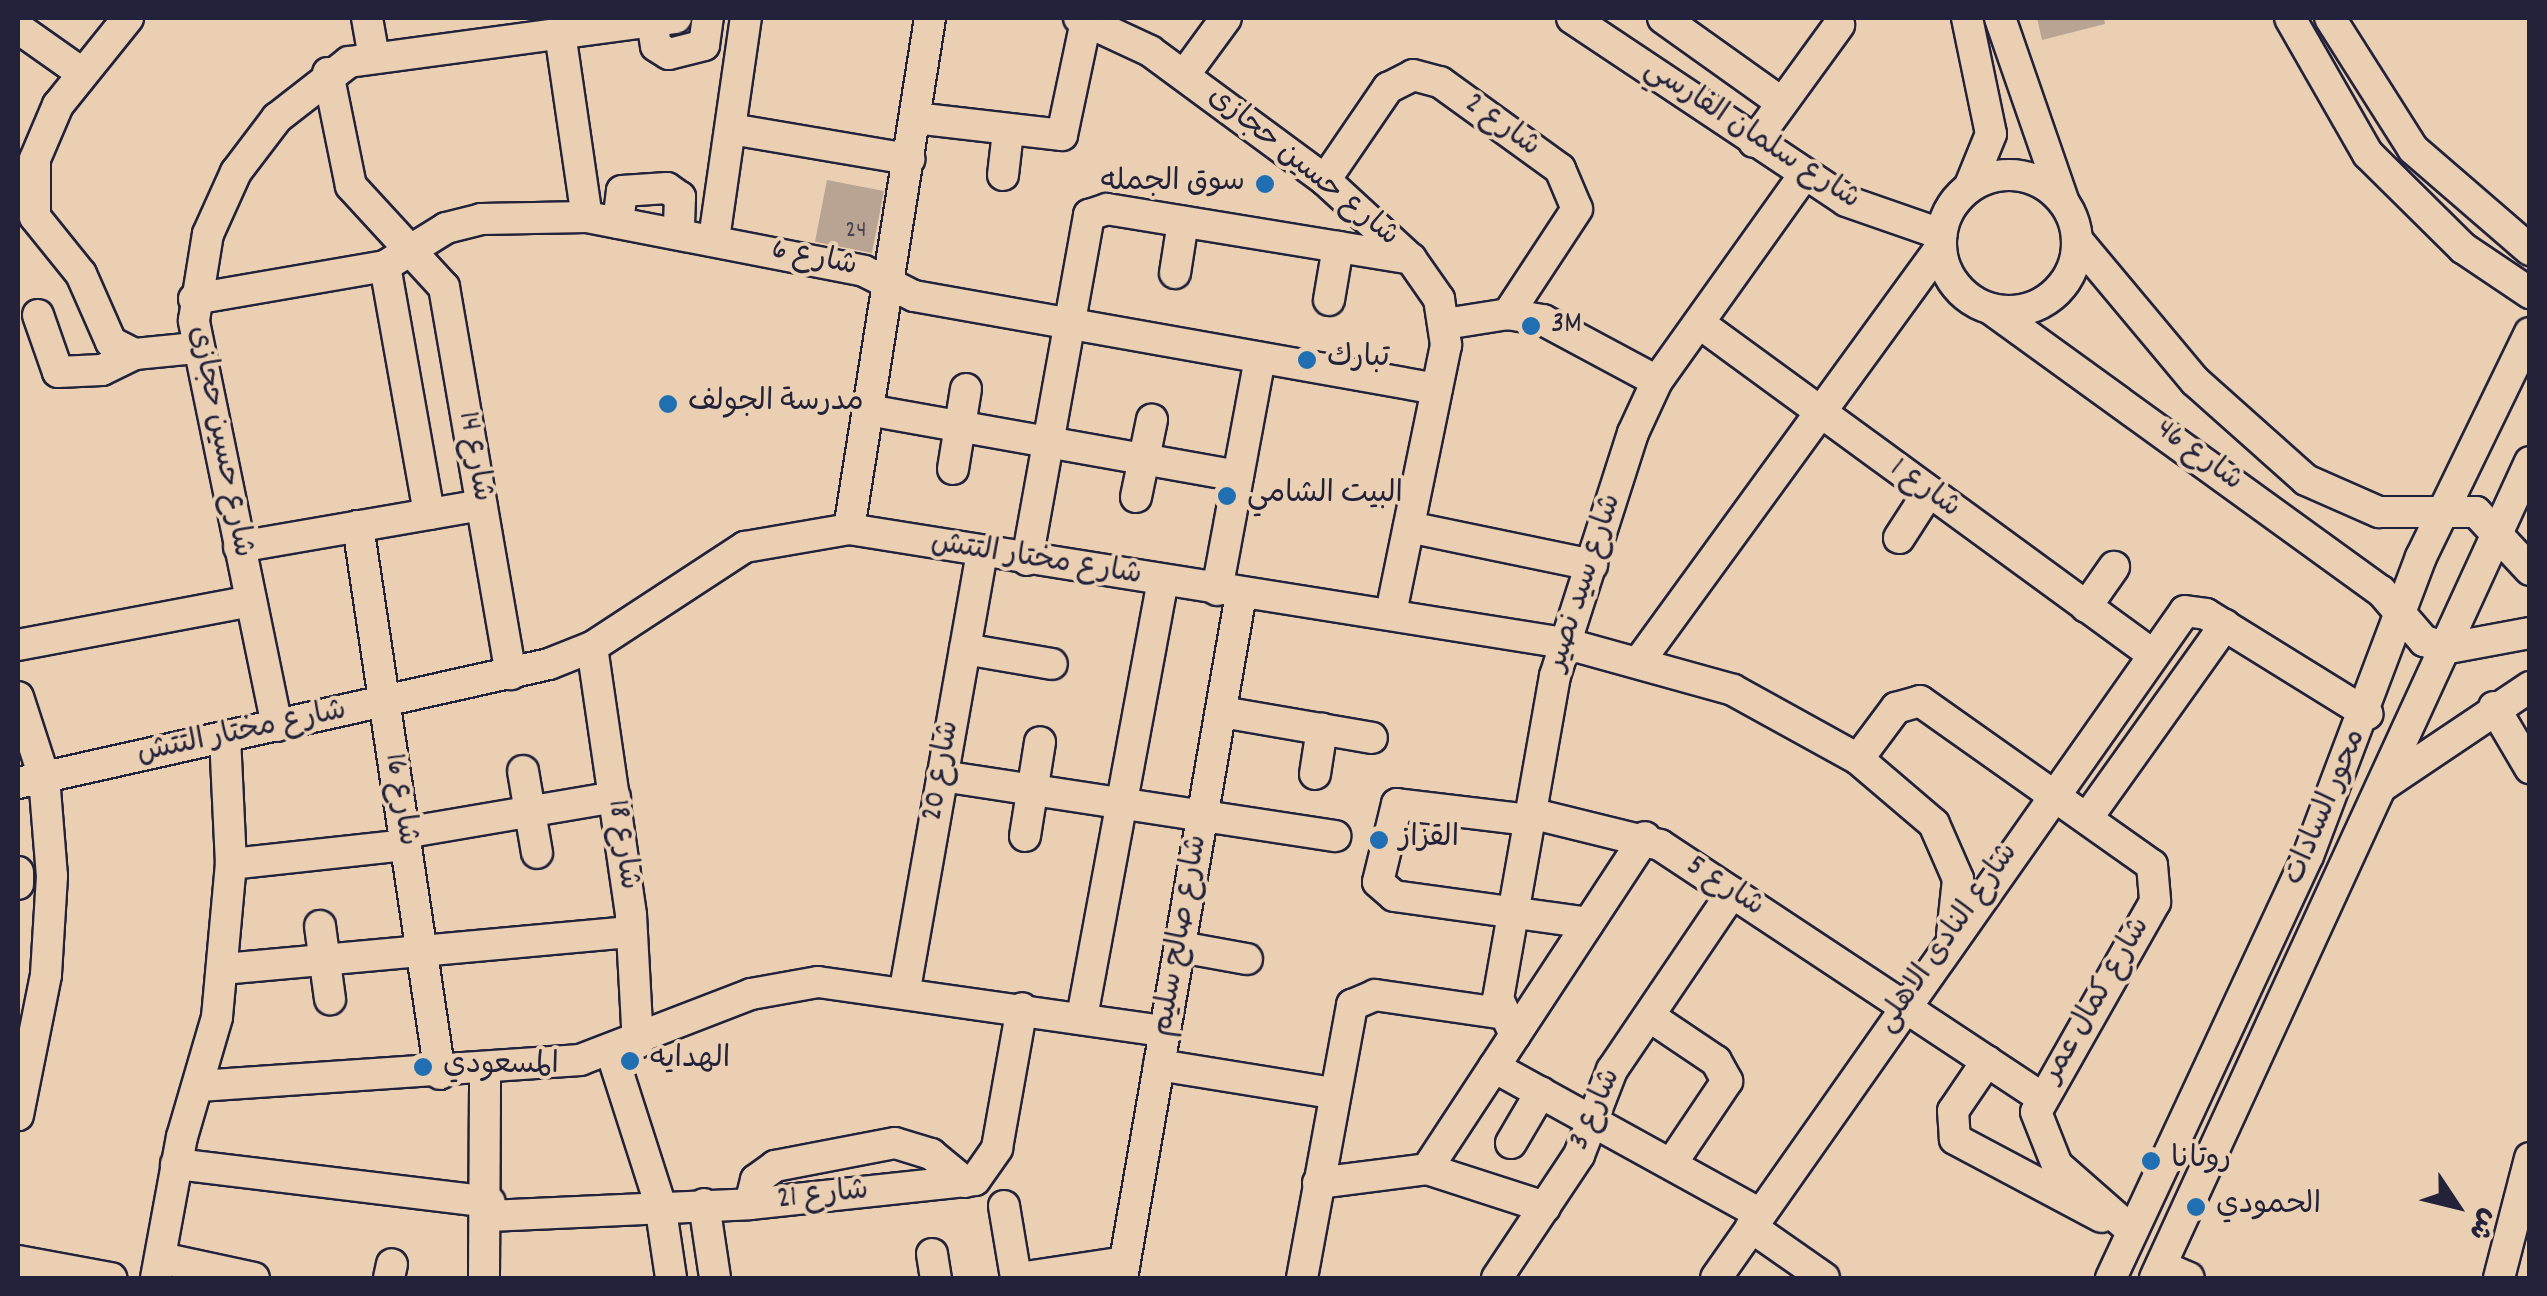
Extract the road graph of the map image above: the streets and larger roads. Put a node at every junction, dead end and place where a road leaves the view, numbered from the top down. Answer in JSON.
{"nodes":[{"id":1,"x":128,"y":18,"type":"edge"},
{"id":2,"x":368,"y":18,"type":"edge"},
{"id":3,"x":708,"y":18,"type":"edge"},
{"id":4,"x":746,"y":18,"type":"edge"},
{"id":5,"x":930,"y":18,"type":"edge"},
{"id":6,"x":1226,"y":18,"type":"edge"},
{"id":7,"x":1572,"y":18,"type":"edge"},
{"id":8,"x":1663,"y":18,"type":"edge"},
{"id":9,"x":1967,"y":18,"type":"edge"},
{"id":10,"x":2000,"y":18,"type":"edge"},
{"id":11,"x":2290,"y":18,"type":"edge"},
{"id":12,"x":2330,"y":18,"type":"edge"},
{"id":13,"x":664,"y":19,"type":"edge"},
{"id":14,"x":1082,"y":19,"type":"edge"},
{"id":15,"x":1840,"y":24,"type":"dead end"},
{"id":16,"x":18,"y":28,"type":"edge"},
{"id":17,"x":546,"y":28,"type":"edge"},
{"id":18,"x":374,"y":56,"type":"junction"},
{"id":19,"x":1724,"y":68,"type":"junction"},
{"id":20,"x":79,"y":71,"type":"junction"},
{"id":21,"x":328,"y":74,"type":"junction"},
{"id":22,"x":1186,"y":74,"type":"junction"},
{"id":23,"x":1698,"y":104,"type":"junction"},
{"id":24,"x":1782,"y":104,"type":"junction"},
{"id":25,"x":915,"y":118,"type":"junction"},
{"id":26,"x":730,"y":129,"type":"junction"},
{"id":27,"x":1008,"y":132,"type":"junction"},
{"id":28,"x":1754,"y":142,"type":"junction"},
{"id":29,"x":908,"y":159,"type":"junction"},
{"id":30,"x":1003,"y":175,"type":"dead end"},
{"id":31,"x":1803,"y":176,"type":"junction"},
{"id":32,"x":1325,"y":180,"type":"junction"},
{"id":33,"x":1970,"y":188,"type":"junction"},
{"id":34,"x":2064,"y":202,"type":"junction"},
{"id":35,"x":586,"y":217,"type":"junction"},
{"id":36,"x":618,"y":222,"type":"junction"},
{"id":37,"x":1183,"y":222,"type":"junction"},
{"id":38,"x":680,"y":233,"type":"junction"},
{"id":39,"x":714,"y":239,"type":"junction"},
{"id":40,"x":2077,"y":240,"type":"junction"},
{"id":41,"x":1940,"y":241,"type":"junction"},
{"id":42,"x":1338,"y":247,"type":"junction"},
{"id":43,"x":413,"y":250,"type":"junction"},
{"id":44,"x":2530,"y":250,"type":"edge"},
{"id":45,"x":1411,"y":259,"type":"junction"},
{"id":46,"x":385,"y":266,"type":"junction"},
{"id":47,"x":1174,"y":274,"type":"dead end"},
{"id":48,"x":2526,"y":280,"type":"edge"},
{"id":49,"x":889,"y":281,"type":"junction"},
{"id":50,"x":194,"y":299,"type":"junction"},
{"id":51,"x":1328,"y":300,"type":"dead end"},
{"id":52,"x":1991,"y":309,"type":"junction"},
{"id":53,"x":1508,"y":314,"type":"junction"},
{"id":54,"x":38,"y":315,"type":"dead end"},
{"id":55,"x":1699,"y":323,"type":"junction"},
{"id":56,"x":1066,"y":324,"type":"junction"},
{"id":57,"x":1446,"y":324,"type":"junction"},
{"id":58,"x":2530,"y":333,"type":"edge"},
{"id":59,"x":196,"y":348,"type":"junction"},
{"id":60,"x":135,"y":354,"type":"junction"},
{"id":61,"x":1260,"y":358,"type":"junction"},
{"id":62,"x":1657,"y":381,"type":"junction"},
{"id":63,"x":966,"y":389,"type":"dead end"},
{"id":64,"x":1437,"y":389,"type":"junction"},
{"id":65,"x":868,"y":410,"type":"junction"},
{"id":66,"x":1816,"y":412,"type":"junction"},
{"id":67,"x":1152,"y":420,"type":"dead end"},
{"id":68,"x":960,"y":426,"type":"junction"},
{"id":69,"x":1046,"y":442,"type":"junction"},
{"id":70,"x":1144,"y":460,"type":"junction"},
{"id":71,"x":2530,"y":462,"type":"edge"},
{"id":72,"x":953,"y":469,"type":"dead end"},
{"id":73,"x":1238,"y":476,"type":"junction"},
{"id":74,"x":1928,"y":493,"type":"junction"},
{"id":75,"x":1136,"y":497,"type":"dead end"},
{"id":76,"x":481,"y":505,"type":"junction"},
{"id":77,"x":2448,"y":506,"type":"junction"},
{"id":78,"x":429,"y":514,"type":"junction"},
{"id":79,"x":358,"y":526,"type":"junction"},
{"id":80,"x":1408,"y":527,"type":"junction"},
{"id":81,"x":849,"y":529,"type":"junction"},
{"id":82,"x":2499,"y":530,"type":"junction"},
{"id":83,"x":1899,"y":538,"type":"dead end"},
{"id":84,"x":239,"y":547,"type":"junction"},
{"id":85,"x":982,"y":553,"type":"junction"},
{"id":86,"x":1026,"y":560,"type":"junction"},
{"id":87,"x":1592,"y":565,"type":"junction"},
{"id":88,"x":2114,"y":566,"type":"dead end"},
{"id":89,"x":2530,"y":570,"type":"edge"},
{"id":90,"x":1163,"y":582,"type":"junction"},
{"id":91,"x":1228,"y":592,"type":"junction"},
{"id":92,"x":250,"y":601,"type":"junction"},
{"id":93,"x":2086,"y":607,"type":"junction"},
{"id":94,"x":2401,"y":610,"type":"junction"},
{"id":95,"x":1391,"y":612,"type":"junction"},
{"id":96,"x":2225,"y":625,"type":"junction"},
{"id":97,"x":2530,"y":634,"type":"edge"},
{"id":98,"x":1564,"y":643,"type":"junction"},
{"id":99,"x":18,"y":644,"type":"edge"},
{"id":100,"x":592,"y":647,"type":"junction"},
{"id":101,"x":2449,"y":648,"type":"junction"},
{"id":102,"x":964,"y":649,"type":"junction"},
{"id":103,"x":2152,"y":654,"type":"junction"},
{"id":104,"x":1641,"y":659,"type":"junction"},
{"id":105,"x":1052,"y":664,"type":"dead end"},
{"id":106,"x":510,"y":674,"type":"junction"},
{"id":107,"x":2530,"y":687,"type":"edge"},
{"id":108,"x":18,"y":697,"type":"edge"},
{"id":109,"x":384,"y":704,"type":"junction"},
{"id":110,"x":2494,"y":707,"type":"junction"},
{"id":111,"x":1222,"y":712,"type":"junction"},
{"id":112,"x":2368,"y":714,"type":"junction"},
{"id":113,"x":278,"y":726,"type":"junction"},
{"id":114,"x":1322,"y":729,"type":"junction"},
{"id":115,"x":225,"y":737,"type":"junction"},
{"id":116,"x":1372,"y":738,"type":"dead end"},
{"id":117,"x":1040,"y":742,"type":"dead end"},
{"id":118,"x":1858,"y":759,"type":"junction"},
{"id":119,"x":2530,"y":768,"type":"edge"},
{"id":120,"x":524,"y":771,"type":"dead end"},
{"id":121,"x":1314,"y":774,"type":"dead end"},
{"id":122,"x":942,"y":776,"type":"junction"},
{"id":123,"x":30,"y":780,"type":"edge"},
{"id":124,"x":2381,"y":787,"type":"junction"},
{"id":125,"x":1032,"y":790,"type":"junction"},
{"id":126,"x":2054,"y":792,"type":"junction"},
{"id":127,"x":615,"y":797,"type":"junction"},
{"id":128,"x":1121,"y":803,"type":"junction"},
{"id":129,"x":530,"y":812,"type":"junction"},
{"id":130,"x":1204,"y":816,"type":"junction"},
{"id":131,"x":1529,"y":817,"type":"junction"},
{"id":132,"x":2088,"y":817,"type":"junction"},
{"id":133,"x":1025,"y":836,"type":"dead end"},
{"id":134,"x":1334,"y":836,"type":"dead end"},
{"id":135,"x":1645,"y":837,"type":"junction"},
{"id":136,"x":405,"y":839,"type":"junction"},
{"id":137,"x":537,"y":853,"type":"dead end"},
{"id":138,"x":231,"y":864,"type":"junction"},
{"id":139,"x":18,"y":872,"type":"edge"},
{"id":140,"x":18,"y":884,"type":"edge"},
{"id":141,"x":1732,"y":893,"type":"junction"},
{"id":142,"x":1512,"y":912,"type":"junction"},
{"id":143,"x":1588,"y":924,"type":"junction"},
{"id":144,"x":320,"y":926,"type":"dead end"},
{"id":145,"x":631,"y":932,"type":"junction"},
{"id":146,"x":1952,"y":935,"type":"junction"},
{"id":147,"x":1180,"y":946,"type":"junction"},
{"id":148,"x":422,"y":952,"type":"junction"},
{"id":149,"x":1247,"y":958,"type":"dead end"},
{"id":150,"x":324,"y":960,"type":"junction"},
{"id":151,"x":223,"y":969,"type":"junction"},
{"id":152,"x":905,"y":989,"type":"junction"},
{"id":153,"x":330,"y":999,"type":"dead end"},
{"id":154,"x":1901,"y":1005,"type":"junction"},
{"id":155,"x":1022,"y":1008,"type":"junction"},
{"id":156,"x":1649,"y":1016,"type":"junction"},
{"id":157,"x":1082,"y":1017,"type":"junction"},
{"id":158,"x":1507,"y":1024,"type":"junction"},
{"id":159,"x":1164,"y":1031,"type":"junction"},
{"id":160,"x":624,"y":1047,"type":"junction"},
{"id":161,"x":1987,"y":1061,"type":"junction"},
{"id":162,"x":1159,"y":1065,"type":"junction"},
{"id":163,"x":1494,"y":1066,"type":"junction"},
{"id":164,"x":486,"y":1072,"type":"junction"},
{"id":165,"x":440,"y":1074,"type":"junction"},
{"id":166,"x":199,"y":1086,"type":"junction"},
{"id":167,"x":1541,"y":1092,"type":"junction"},
{"id":168,"x":1332,"y":1094,"type":"junction"},
{"id":169,"x":2042,"y":1098,"type":"junction"},
{"id":170,"x":18,"y":1115,"type":"edge"},
{"id":171,"x":1596,"y":1120,"type":"junction"},
{"id":172,"x":1511,"y":1143,"type":"dead end"},
{"id":173,"x":2530,"y":1158,"type":"edge"},
{"id":174,"x":1672,"y":1163,"type":"junction"},
{"id":175,"x":176,"y":1164,"type":"junction"},
{"id":176,"x":1427,"y":1169,"type":"junction"},
{"id":177,"x":965,"y":1182,"type":"junction"},
{"id":178,"x":1318,"y":1184,"type":"junction"},
{"id":179,"x":660,"y":1204,"type":"junction"},
{"id":180,"x":704,"y":1204,"type":"junction"},
{"id":181,"x":750,"y":1204,"type":"junction"},
{"id":182,"x":1004,"y":1206,"type":"dead end"},
{"id":183,"x":1545,"y":1207,"type":"junction"},
{"id":184,"x":490,"y":1209,"type":"junction"},
{"id":185,"x":1756,"y":1221,"type":"junction"},
{"id":186,"x":2124,"y":1226,"type":"junction"},
{"id":187,"x":18,"y":1261,"type":"edge"},
{"id":188,"x":159,"y":1268,"type":"edge"},
{"id":189,"x":252,"y":1268,"type":"edge"},
{"id":190,"x":1123,"y":1270,"type":"edge"},
{"id":191,"x":2158,"y":1272,"type":"edge"},
{"id":192,"x":111,"y":1278,"type":"edge"},
{"id":193,"x":484,"y":1278,"type":"edge"},
{"id":194,"x":672,"y":1278,"type":"edge"},
{"id":195,"x":715,"y":1278,"type":"edge"},
{"id":196,"x":1018,"y":1278,"type":"edge"},
{"id":197,"x":1302,"y":1278,"type":"edge"},
{"id":198,"x":1496,"y":1278,"type":"edge"},
{"id":199,"x":1716,"y":1278,"type":"edge"},
{"id":200,"x":1824,"y":1278,"type":"edge"},
{"id":201,"x":2111,"y":1278,"type":"edge"},
{"id":202,"x":2189,"y":1278,"type":"edge"},
{"id":203,"x":2499,"y":1278,"type":"edge"}],
"edges":[{"from":1,"to":20,"type":"street"},
{"from":2,"to":18,"type":"street"},
{"from":3,"to":13,"type":"street"},
{"from":4,"to":26,"type":"street"},
{"from":5,"to":25,"type":"street"},
{"from":6,"to":22,"type":"street"},
{"from":7,"to":23,"type":"street","name":"شارع سلمان الفارسي"},
{"from":8,"to":19,"type":"street"},
{"from":9,"to":33,"type":"street"},
{"from":10,"to":34,"type":"street"},
{"from":11,"to":48,"type":"street"},
{"from":12,"to":44,"type":"street"},
{"from":13,"to":17,"type":"street","name":"شارع حسين حجازى"},
{"from":14,"to":22,"type":"street","name":"شارع حسين حجازى"},
{"from":14,"to":27,"type":"street"},
{"from":15,"to":24,"type":"street"},
{"from":16,"to":20,"type":"street"},
{"from":17,"to":18,"type":"street","name":"شارع حسين حجازى"},
{"from":17,"to":35,"type":"street"},
{"from":18,"to":21,"type":"street","name":"شارع حسين حجازى"},
{"from":19,"to":23,"type":"street"},
{"from":19,"to":24,"type":"street"},
{"from":20,"to":60,"type":"street"},
{"from":21,"to":43,"type":"street","name":"شارع 14"},
{"from":21,"to":50,"type":"street","name":"شارع حسين حجازى"},
{"from":22,"to":32,"type":"street","name":"شارع حسين حجازى"},
{"from":23,"to":28,"type":"street","name":"شارع سلمان الفارسي"},
{"from":24,"to":28,"type":"street"},
{"from":25,"to":27,"type":"street"},
{"from":25,"to":29,"type":"street"},
{"from":26,"to":29,"type":"street"},
{"from":26,"to":39,"type":"street"},
{"from":27,"to":30,"type":"street"},
{"from":28,"to":31,"type":"street","name":"شارع سلمان الفارسي"},
{"from":29,"to":49,"type":"street"},
{"from":31,"to":41,"type":"street","name":"شارع سلمان الفارسي"},
{"from":31,"to":55,"type":"street","name":"شارع سيد نصير"},
{"from":32,"to":45,"type":"street","name":"شارع حسين حجازى"},
{"from":32,"to":53,"type":"street","name":"شارع 2"},
{"from":33,"to":34,"type":"street"},
{"from":33,"to":41,"type":"street"},
{"from":34,"to":40,"type":"street"},
{"from":35,"to":36,"type":"street","name":"شارع 6"},
{"from":35,"to":43,"type":"street","name":"شارع 6"},
{"from":36,"to":38,"type":"street","name":"شارع 6"},
{"from":36,"to":38,"type":"street"},
{"from":37,"to":42,"type":"street"},
{"from":37,"to":47,"type":"street"},
{"from":37,"to":56,"type":"street"},
{"from":38,"to":39,"type":"street","name":"شارع 6"},
{"from":39,"to":49,"type":"street","name":"شارع 6"},
{"from":40,"to":52,"type":"street"},
{"from":40,"to":77,"type":"street","name":"شارع 46"},
{"from":41,"to":52,"type":"street"},
{"from":41,"to":66,"type":"street"},
{"from":42,"to":45,"type":"street"},
{"from":42,"to":51,"type":"street"},
{"from":43,"to":46,"type":"street","name":"شارع 6"},
{"from":43,"to":76,"type":"street","name":"شارع 14"},
{"from":45,"to":57,"type":"street","name":"شارع حسين حجازى"},
{"from":46,"to":50,"type":"street","name":"شارع 6"},
{"from":46,"to":78,"type":"street"},
{"from":49,"to":56,"type":"street","name":"شارع 6"},
{"from":49,"to":65,"type":"street"},
{"from":50,"to":59,"type":"street","name":"شارع حسين حجازى"},
{"from":52,"to":94,"type":"street","name":"شارع 46"},
{"from":53,"to":57,"type":"street"},
{"from":53,"to":62,"type":"street"},
{"from":54,"to":60,"type":"street"},
{"from":55,"to":62,"type":"street","name":"شارع سيد نصير"},
{"from":55,"to":66,"type":"street","name":"شارع 1"},
{"from":56,"to":61,"type":"street","name":"شارع 6"},
{"from":56,"to":69,"type":"street"},
{"from":57,"to":64,"type":"street"},
{"from":58,"to":77,"type":"street","name":"محور السادات"},
{"from":59,"to":60,"type":"street"},
{"from":59,"to":84,"type":"street","name":"شارع حسين حجازى"},
{"from":61,"to":64,"type":"street","name":"شارع 6"},
{"from":61,"to":73,"type":"street","name":"شارع صالح سليم"},
{"from":62,"to":87,"type":"street","name":"شارع سيد نصير"},
{"from":63,"to":68,"type":"street"},
{"from":64,"to":80,"type":"street"},
{"from":65,"to":68,"type":"street"},
{"from":65,"to":81,"type":"street"},
{"from":66,"to":74,"type":"street","name":"شارع 1"},
{"from":66,"to":104,"type":"street"},
{"from":67,"to":70,"type":"street"},
{"from":68,"to":69,"type":"street"},
{"from":68,"to":72,"type":"street"},
{"from":69,"to":70,"type":"street"},
{"from":69,"to":86,"type":"street"},
{"from":70,"to":73,"type":"street"},
{"from":70,"to":75,"type":"street"},
{"from":71,"to":82,"type":"street","name":"محور السادات"},
{"from":73,"to":91,"type":"street","name":"شارع صالح سليم"},
{"from":74,"to":83,"type":"street"},
{"from":74,"to":93,"type":"street","name":"شارع 1"},
{"from":76,"to":78,"type":"street"},
{"from":76,"to":106,"type":"street","name":"شارع 14"},
{"from":77,"to":82,"type":"street"},
{"from":77,"to":94,"type":"street","name":"محور السادات"},
{"from":78,"to":79,"type":"street"},
{"from":79,"to":84,"type":"street"},
{"from":79,"to":109,"type":"street","name":"شارع 16"},
{"from":80,"to":87,"type":"street"},
{"from":80,"to":95,"type":"street"},
{"from":81,"to":85,"type":"street","name":"شارع مختار التتش"},
{"from":81,"to":100,"type":"street","name":"شارع مختار التتش"},
{"from":82,"to":89,"type":"street"},
{"from":82,"to":101,"type":"street","name":"محور السادات"},
{"from":84,"to":92,"type":"street","name":"شارع حسين حجازى"},
{"from":85,"to":86,"type":"street","name":"شارع مختار التتش"},
{"from":85,"to":102,"type":"street","name":"شارع 20"},
{"from":86,"to":90,"type":"street","name":"شارع مختار التتش"},
{"from":87,"to":98,"type":"street","name":"شارع سيد نصير"},
{"from":88,"to":93,"type":"street"},
{"from":90,"to":91,"type":"street","name":"شارع مختار التتش"},
{"from":90,"to":128,"type":"street"},
{"from":91,"to":95,"type":"street","name":"شارع مختار التتش"},
{"from":91,"to":111,"type":"street","name":"شارع صالح سليم"},
{"from":92,"to":99,"type":"street"},
{"from":92,"to":113,"type":"street","name":"شارع حسين حجازى"},
{"from":93,"to":103,"type":"street","name":"شارع 1"},
{"from":94,"to":101,"type":"street","name":"شارع 46"},
{"from":94,"to":112,"type":"street","name":"محور السادات"},
{"from":95,"to":98,"type":"street","name":"شارع مختار التتش"},
{"from":96,"to":103,"type":"street","name":"شارع النادى الاهلى"},
{"from":96,"to":112,"type":"street"},
{"from":96,"to":132,"type":"street"},
{"from":97,"to":101,"type":"street"},
{"from":98,"to":104,"type":"street","name":"شارع مختار التتش"},
{"from":98,"to":131,"type":"street","name":"شارع سيد نصير"},
{"from":100,"to":106,"type":"street","name":"شارع مختار التتش"},
{"from":100,"to":127,"type":"street","name":"شارع 18"},
{"from":101,"to":124,"type":"street","name":"محور السادات"},
{"from":102,"to":105,"type":"street"},
{"from":102,"to":122,"type":"street","name":"شارع 20"},
{"from":103,"to":126,"type":"street","name":"شارع النادى الاهلى"},
{"from":104,"to":118,"type":"street","name":"شارع مختار التتش"},
{"from":106,"to":109,"type":"street","name":"شارع مختار التتش"},
{"from":107,"to":110,"type":"street"},
{"from":108,"to":123,"type":"street"},
{"from":109,"to":113,"type":"street","name":"شارع مختار التتش"},
{"from":109,"to":136,"type":"street","name":"شارع 16"},
{"from":110,"to":119,"type":"street"},
{"from":110,"to":124,"type":"street"},
{"from":111,"to":114,"type":"street"},
{"from":111,"to":130,"type":"street","name":"شارع صالح سليم"},
{"from":112,"to":186,"type":"street","name":"محور السادات"},
{"from":113,"to":115,"type":"street","name":"شارع مختار التتش"},
{"from":114,"to":116,"type":"street"},
{"from":114,"to":121,"type":"street"},
{"from":115,"to":123,"type":"street","name":"شارع مختار التتش"},
{"from":115,"to":138,"type":"street"},
{"from":117,"to":125,"type":"street"},
{"from":118,"to":126,"type":"street","name":"شارع كمال عمر"},
{"from":118,"to":146,"type":"street","name":"شارع مختار التتش"},
{"from":120,"to":129,"type":"street"},
{"from":122,"to":125,"type":"street"},
{"from":122,"to":152,"type":"street","name":"شارع 20"},
{"from":123,"to":170,"type":"street"},
{"from":124,"to":191,"type":"street","name":"محور السادات"},
{"from":125,"to":128,"type":"street"},
{"from":125,"to":133,"type":"street"},
{"from":126,"to":132,"type":"street","name":"شارع كمال عمر"},
{"from":126,"to":146,"type":"street","name":"شارع النادى الاهلى"},
{"from":127,"to":129,"type":"street"},
{"from":127,"to":145,"type":"street","name":"شارع 18"},
{"from":128,"to":130,"type":"street"},
{"from":128,"to":157,"type":"street"},
{"from":129,"to":136,"type":"street"},
{"from":129,"to":137,"type":"street"},
{"from":130,"to":134,"type":"street"},
{"from":130,"to":147,"type":"street","name":"شارع صالح سليم"},
{"from":131,"to":135,"type":"street","name":"شارع 5"},
{"from":131,"to":142,"type":"street","name":"شارع سيد نصير"},
{"from":131,"to":142,"type":"street","name":"شارع 5"},
{"from":132,"to":169,"type":"street","name":"شارع كمال عمر"},
{"from":135,"to":141,"type":"street","name":"شارع 5"},
{"from":135,"to":143,"type":"street"},
{"from":136,"to":138,"type":"street"},
{"from":136,"to":148,"type":"street","name":"شارع 16"},
{"from":138,"to":151,"type":"street"},
{"from":139,"to":140,"type":"street"},
{"from":141,"to":154,"type":"street","name":"شارع 5"},
{"from":141,"to":156,"type":"street","name":"شارع 3"},
{"from":142,"to":143,"type":"street","name":"شارع 5"},
{"from":142,"to":158,"type":"street","name":"شارع سيد نصير"},
{"from":143,"to":158,"type":"street"},
{"from":144,"to":150,"type":"street"},
{"from":145,"to":148,"type":"street"},
{"from":145,"to":160,"type":"street","name":"شارع 18"},
{"from":146,"to":154,"type":"street","name":"شارع النادى الاهلى"},
{"from":147,"to":149,"type":"street"},
{"from":147,"to":159,"type":"street","name":"شارع صالح سليم"},
{"from":148,"to":150,"type":"street"},
{"from":148,"to":165,"type":"street","name":"شارع 16"},
{"from":150,"to":151,"type":"street"},
{"from":150,"to":153,"type":"street"},
{"from":151,"to":166,"type":"street"},
{"from":152,"to":155,"type":"street"},
{"from":152,"to":160,"type":"street"},
{"from":154,"to":161,"type":"street","name":"شارع 5"},
{"from":154,"to":185,"type":"street","name":"شارع النادى الاهلى"},
{"from":155,"to":157,"type":"street"},
{"from":155,"to":177,"type":"street"},
{"from":156,"to":171,"type":"street","name":"شارع 3"},
{"from":156,"to":174,"type":"street"},
{"from":157,"to":159,"type":"street"},
{"from":158,"to":163,"type":"street"},
{"from":158,"to":168,"type":"street"},
{"from":159,"to":162,"type":"street","name":"شارع صالح سليم"},
{"from":160,"to":164,"type":"street"},
{"from":160,"to":179,"type":"street","name":"شارع 18"},
{"from":161,"to":169,"type":"street","name":"شارع 5"},
{"from":161,"to":186,"type":"street"},
{"from":162,"to":168,"type":"street"},
{"from":162,"to":190,"type":"street","name":"شارع صالح سليم"},
{"from":163,"to":167,"type":"street"},
{"from":163,"to":176,"type":"street"},
{"from":164,"to":165,"type":"street"},
{"from":164,"to":184,"type":"street"},
{"from":165,"to":166,"type":"street"},
{"from":166,"to":175,"type":"street"},
{"from":167,"to":171,"type":"street"},
{"from":167,"to":172,"type":"street"},
{"from":168,"to":178,"type":"street"},
{"from":169,"to":186,"type":"street","name":"شارع كمال عمر"},
{"from":171,"to":174,"type":"street"},
{"from":171,"to":183,"type":"street","name":"شارع 3"},
{"from":173,"to":203,"type":"street"},
{"from":174,"to":185,"type":"street"},
{"from":175,"to":184,"type":"street","name":"شارع 21"},
{"from":175,"to":188,"type":"street"},
{"from":176,"to":178,"type":"street"},
{"from":176,"to":183,"type":"street"},
{"from":177,"to":181,"type":"street","name":"شارع 21"},
{"from":177,"to":181,"type":"street"},
{"from":178,"to":197,"type":"street"},
{"from":179,"to":180,"type":"street","name":"شارع 21"},
{"from":179,"to":184,"type":"street","name":"شارع 21"},
{"from":179,"to":194,"type":"street","name":"شارع 18"},
{"from":180,"to":181,"type":"street","name":"شارع 21"},
{"from":180,"to":195,"type":"street"},
{"from":182,"to":196,"type":"street"},
{"from":183,"to":198,"type":"street","name":"شارع 3"},
{"from":184,"to":193,"type":"street"},
{"from":185,"to":199,"type":"street","name":"شارع النادى الاهلى"},
{"from":185,"to":200,"type":"street"},
{"from":186,"to":201,"type":"street","name":"محور السادات"},
{"from":187,"to":192,"type":"street"},
{"from":188,"to":189,"type":"street"},
{"from":190,"to":196,"type":"street"},
{"from":191,"to":202,"type":"street"}]}
